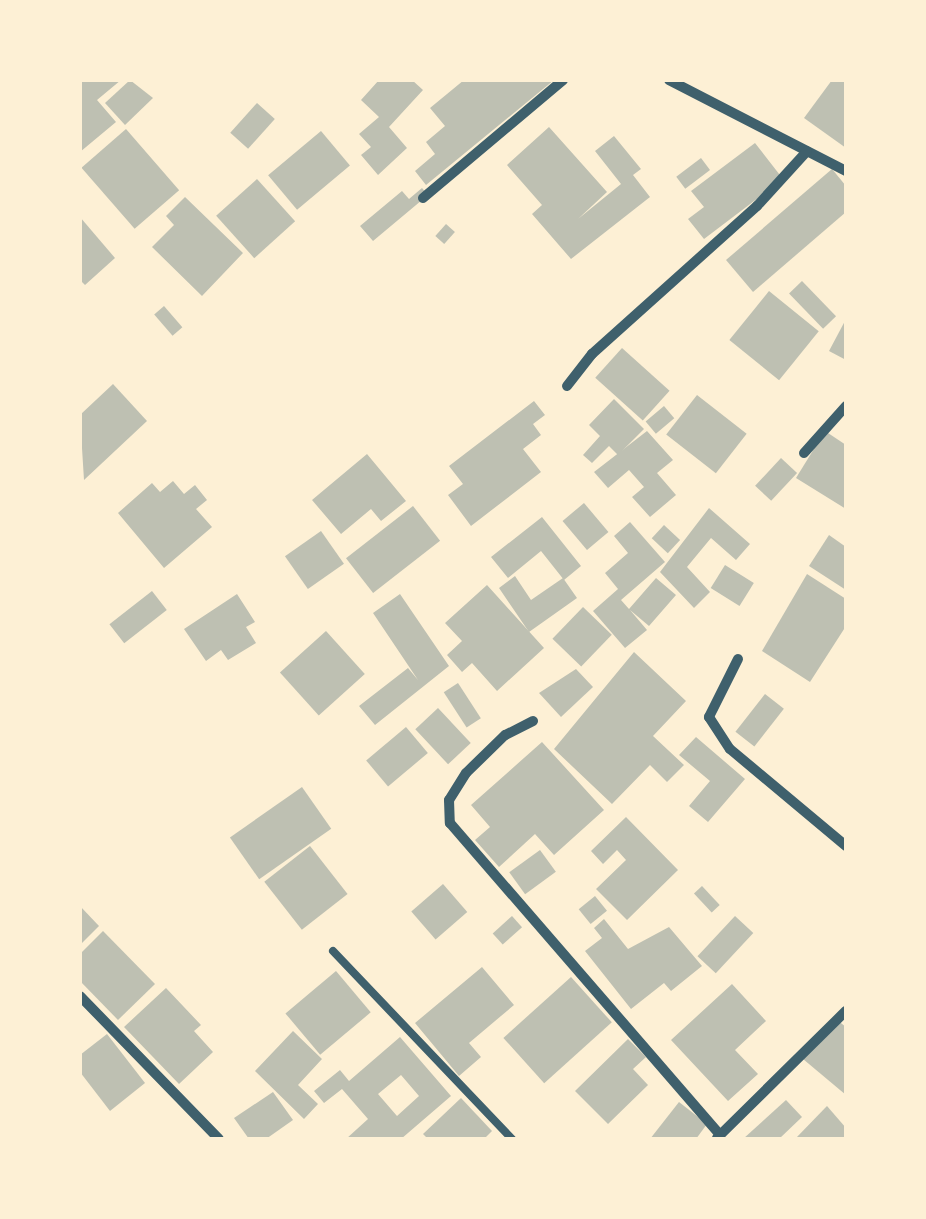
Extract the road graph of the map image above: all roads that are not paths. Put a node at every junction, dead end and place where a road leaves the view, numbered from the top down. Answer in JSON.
{"nodes":[{"id":1,"x":563,"y":80,"type":"edge"},
{"id":2,"x":673,"y":81,"type":"edge"},
{"id":3,"x":807,"y":151,"type":"junction"},
{"id":4,"x":846,"y":171,"type":"edge"},
{"id":5,"x":424,"y":198,"type":"dead end"},
{"id":6,"x":567,"y":386,"type":"dead end"},
{"id":7,"x":845,"y":408,"type":"edge"},
{"id":8,"x":804,"y":453,"type":"dead end"},
{"id":9,"x":738,"y":659,"type":"dead end"},
{"id":10,"x":533,"y":721,"type":"dead end"},
{"id":11,"x":846,"y":846,"type":"edge"},
{"id":12,"x":333,"y":951,"type":"dead end"},
{"id":13,"x":80,"y":996,"type":"edge"},
{"id":14,"x":844,"y":1018,"type":"edge"},
{"id":15,"x":718,"y":1137,"type":"edge"},
{"id":16,"x":219,"y":1139,"type":"edge"},
{"id":17,"x":512,"y":1139,"type":"edge"}],
"edges":[{"from":1,"to":5,"type":"street"},
{"from":2,"to":3,"type":"street"},
{"from":3,"to":4,"type":"street"},
{"from":3,"to":6,"type":"street"},
{"from":7,"to":8,"type":"street"},
{"from":9,"to":11,"type":"street"},
{"from":10,"to":15,"type":"street"},
{"from":12,"to":17,"type":"lane"},
{"from":13,"to":16,"type":"street"},
{"from":14,"to":15,"type":"street"}]}
